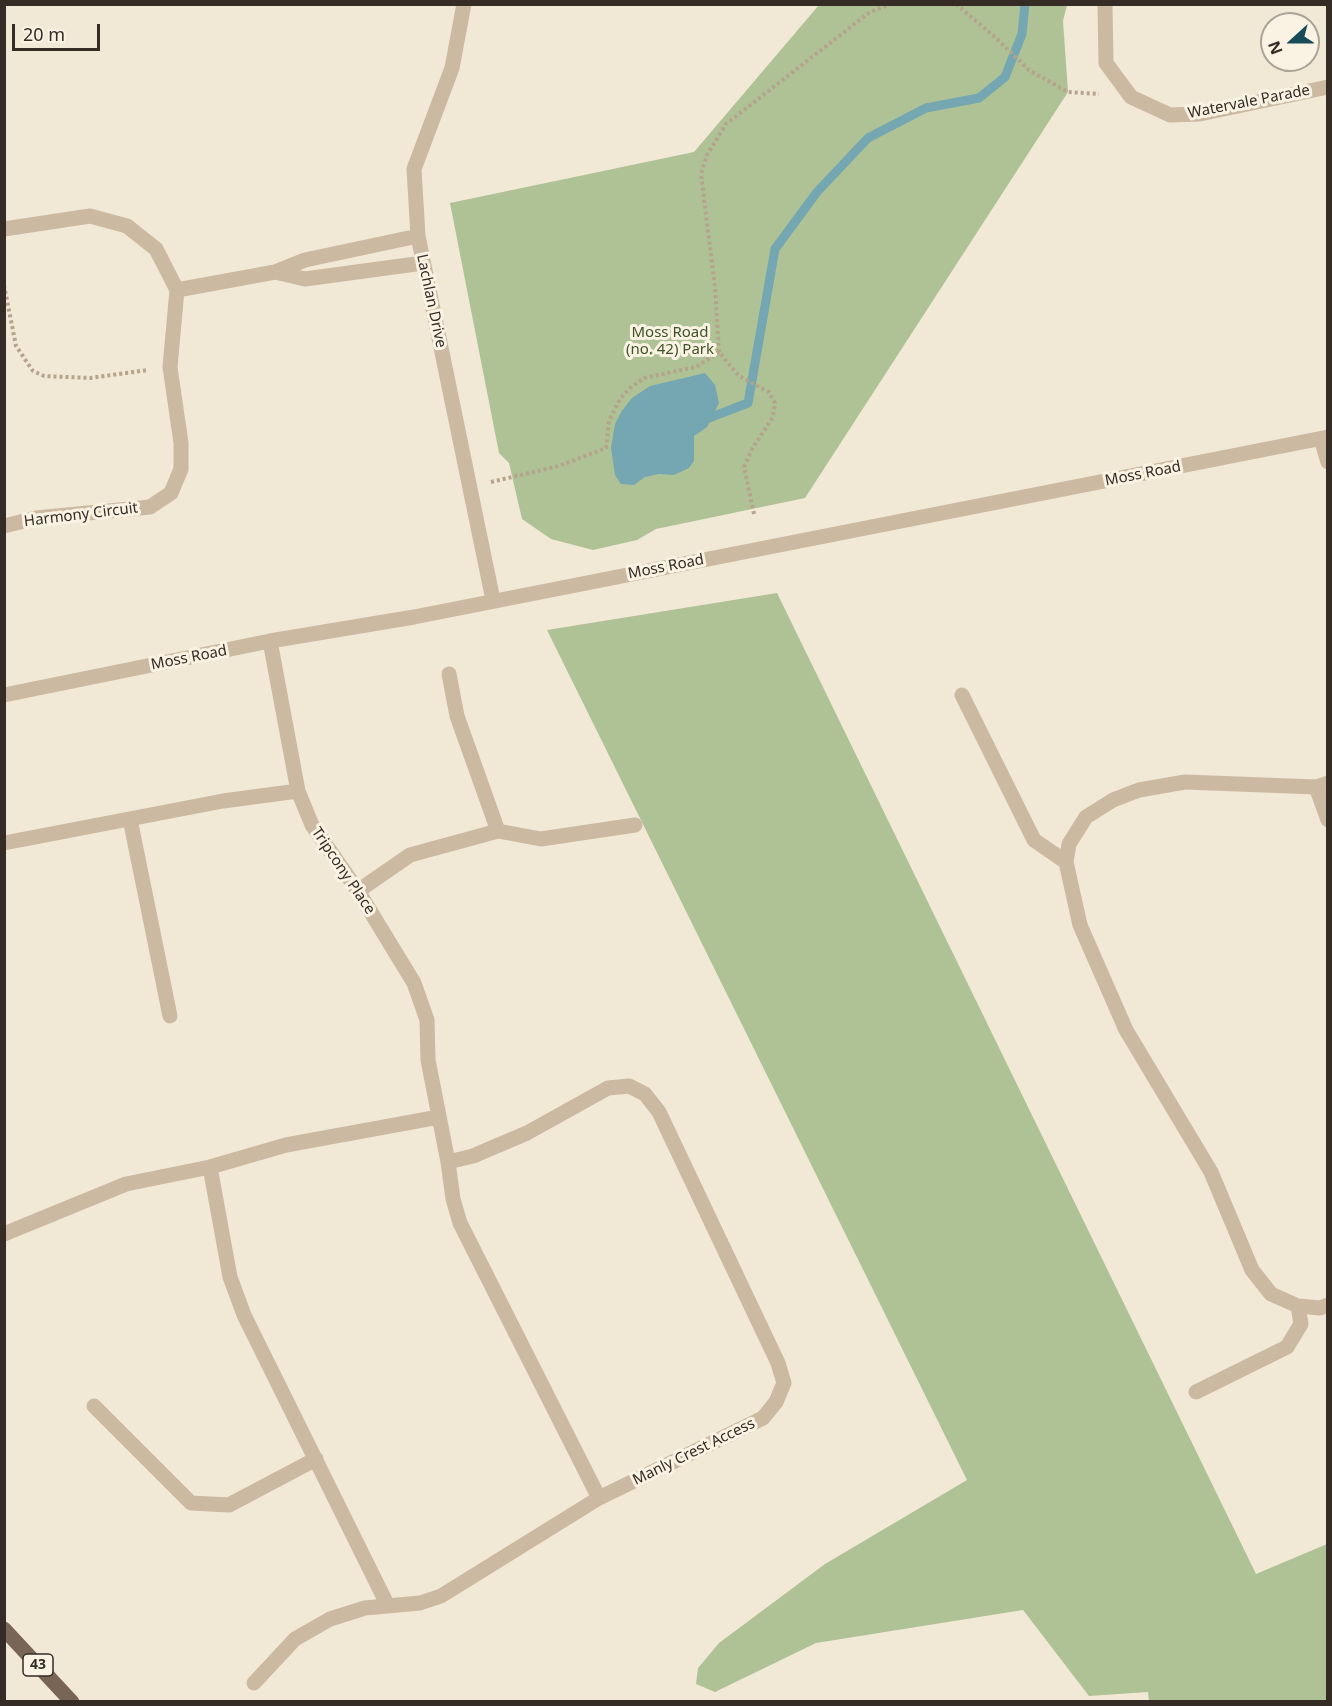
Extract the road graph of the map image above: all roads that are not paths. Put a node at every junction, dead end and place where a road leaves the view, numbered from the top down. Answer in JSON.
{"nodes":[{"id":1,"x":464,"y":4,"type":"edge"},
{"id":2,"x":1105,"y":4,"type":"edge"},
{"id":3,"x":1328,"y":87,"type":"edge"},
{"id":4,"x":4,"y":229,"type":"edge"},
{"id":5,"x":418,"y":236,"type":"junction"},
{"id":6,"x":423,"y":263,"type":"junction"},
{"id":7,"x":275,"y":272,"type":"junction"},
{"id":8,"x":177,"y":290,"type":"junction"},
{"id":9,"x":1324,"y":438,"type":"edge"},
{"id":10,"x":1328,"y":462,"type":"edge"},
{"id":11,"x":4,"y":526,"type":"edge"},
{"id":12,"x":493,"y":600,"type":"junction"},
{"id":13,"x":270,"y":641,"type":"junction"},
{"id":14,"x":449,"y":674,"type":"dead end"},
{"id":15,"x":4,"y":695,"type":"edge"},
{"id":16,"x":962,"y":695,"type":"dead end"},
{"id":17,"x":1322,"y":785,"type":"edge"},
{"id":18,"x":298,"y":791,"type":"junction"},
{"id":19,"x":130,"y":819,"type":"junction"},
{"id":20,"x":1328,"y":820,"type":"edge"},
{"id":21,"x":635,"y":825,"type":"dead end"},
{"id":22,"x":498,"y":831,"type":"junction"},
{"id":23,"x":4,"y":843,"type":"edge"},
{"id":24,"x":1066,"y":862,"type":"junction"},
{"id":25,"x":358,"y":891,"type":"junction"},
{"id":26,"x":170,"y":1016,"type":"dead end"},
{"id":27,"x":439,"y":1117,"type":"junction"},
{"id":28,"x":448,"y":1162,"type":"junction"},
{"id":29,"x":210,"y":1167,"type":"junction"},
{"id":30,"x":4,"y":1234,"type":"edge"},
{"id":31,"x":1328,"y":1305,"type":"edge"},
{"id":32,"x":1298,"y":1306,"type":"junction"},
{"id":33,"x":1196,"y":1392,"type":"dead end"},
{"id":34,"x":94,"y":1406,"type":"dead end"},
{"id":35,"x":316,"y":1459,"type":"junction"},
{"id":36,"x":599,"y":1498,"type":"junction"},
{"id":37,"x":388,"y":1606,"type":"junction"},
{"id":38,"x":4,"y":1629,"type":"edge"},
{"id":39,"x":254,"y":1683,"type":"dead end"},
{"id":40,"x":72,"y":1701,"type":"edge"}],
"edges":[{"from":1,"to":5,"type":"street","name":"Lachlan Drive"},
{"from":2,"to":3,"type":"street","name":"Watervale Parade"},
{"from":4,"to":8,"type":"street"},
{"from":5,"to":6,"type":"street","name":"Lachlan Drive"},
{"from":5,"to":7,"type":"street"},
{"from":6,"to":7,"type":"street"},
{"from":6,"to":12,"type":"street","name":"Lachlan Drive"},
{"from":7,"to":8,"type":"street"},
{"from":8,"to":11,"type":"street","name":"Harmony Circuit"},
{"from":9,"to":10,"type":"street"},
{"from":9,"to":12,"type":"street","name":"Moss Road"},
{"from":12,"to":13,"type":"street","name":"Moss Road"},
{"from":13,"to":15,"type":"street","name":"Moss Road"},
{"from":13,"to":18,"type":"street","name":"Tripcony Place"},
{"from":14,"to":22,"type":"street"},
{"from":16,"to":24,"type":"street"},
{"from":17,"to":20,"type":"street"},
{"from":17,"to":24,"type":"street"},
{"from":18,"to":19,"type":"street"},
{"from":18,"to":25,"type":"street","name":"Tripcony Place"},
{"from":19,"to":23,"type":"street"},
{"from":19,"to":26,"type":"street"},
{"from":21,"to":22,"type":"street"},
{"from":22,"to":25,"type":"street"},
{"from":24,"to":32,"type":"street"},
{"from":25,"to":27,"type":"street","name":"Tripcony Place"},
{"from":27,"to":28,"type":"street","name":"Tripcony Place"},
{"from":27,"to":29,"type":"street"},
{"from":28,"to":36,"type":"street","name":"Tripcony Place"},
{"from":28,"to":36,"type":"street","name":"Manly Crest Access"},
{"from":29,"to":30,"type":"street"},
{"from":29,"to":35,"type":"street"},
{"from":31,"to":32,"type":"street"},
{"from":32,"to":33,"type":"street"},
{"from":34,"to":35,"type":"street"},
{"from":35,"to":37,"type":"street"},
{"from":36,"to":37,"type":"street","name":"Manly Crest Access"},
{"from":37,"to":39,"type":"street","name":"Manly Crest Access"},
{"from":38,"to":40,"type":"main road","number":"43"}]}
